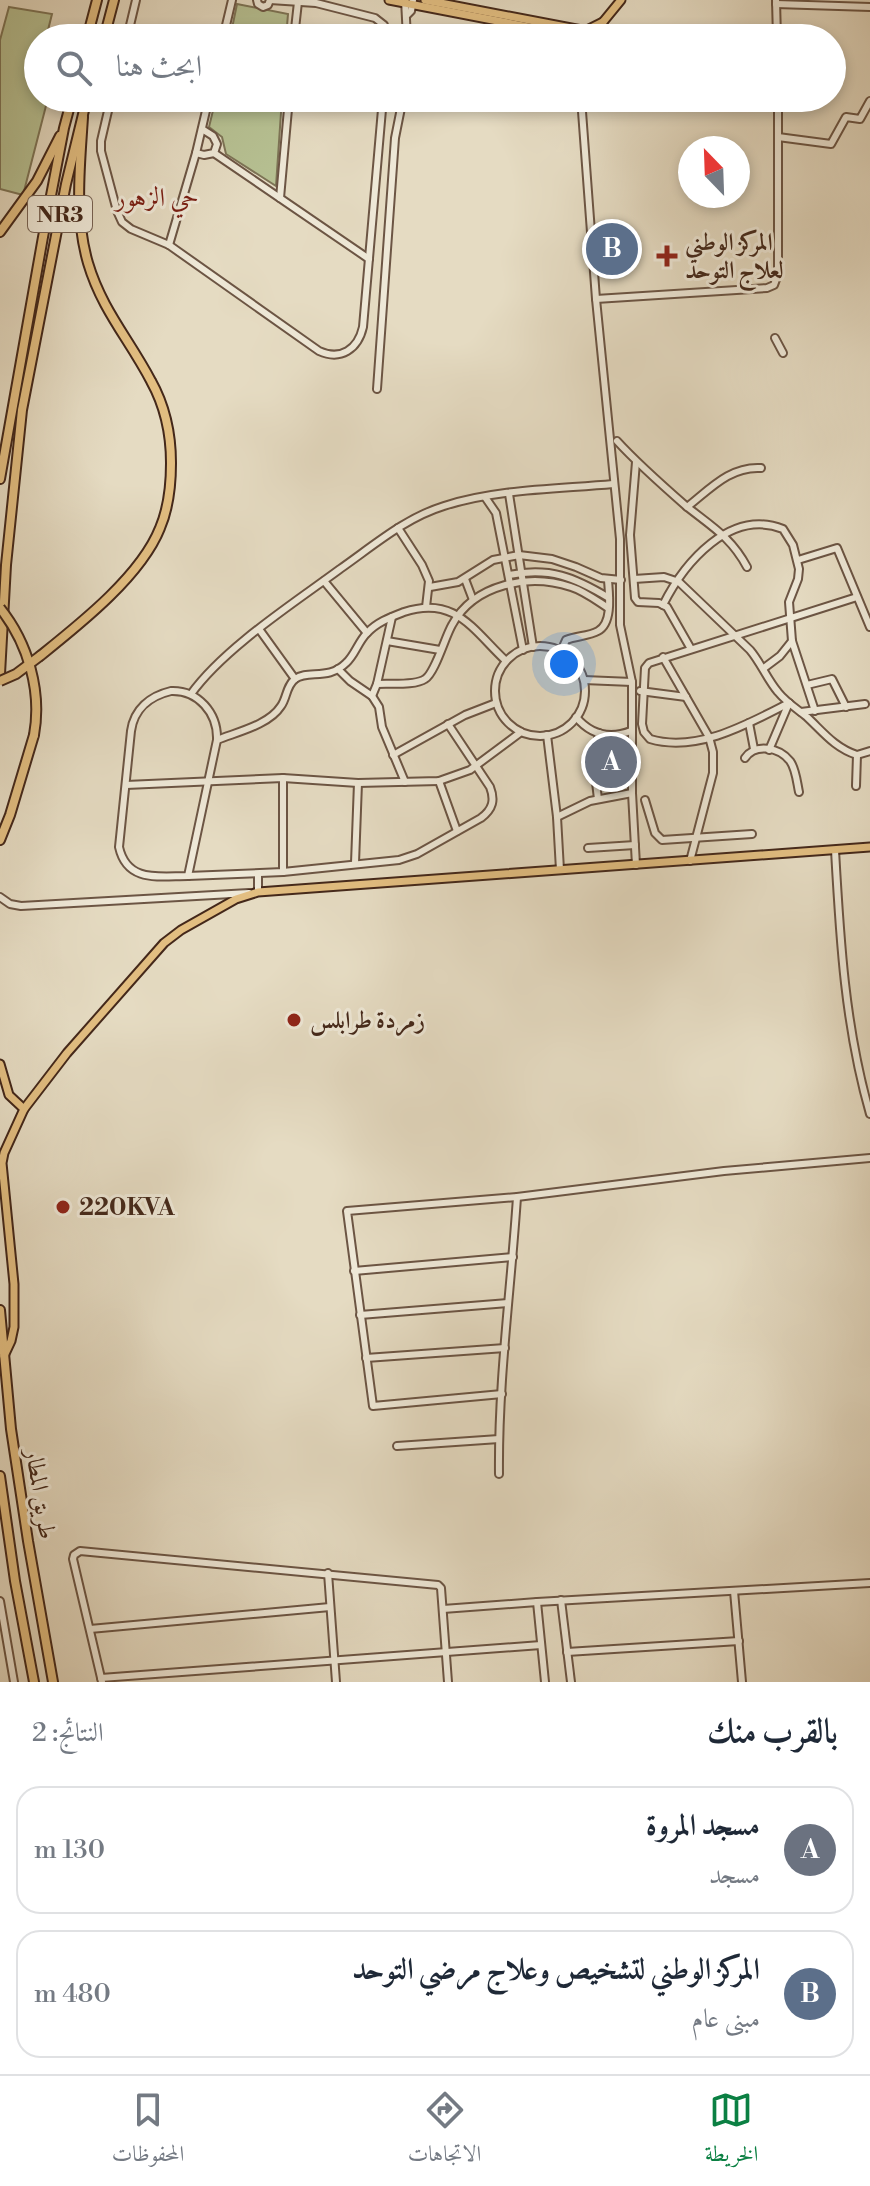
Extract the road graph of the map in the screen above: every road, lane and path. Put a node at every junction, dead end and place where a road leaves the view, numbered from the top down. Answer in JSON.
{"nodes":[{"id":1,"x":97,"y":0,"type":"edge"},
{"id":2,"x":114,"y":0,"type":"edge"},
{"id":3,"x":136,"y":0,"type":"edge"},
{"id":4,"x":232,"y":0,"type":"edge"},
{"id":5,"x":257,"y":0,"type":"edge"},
{"id":6,"x":270,"y":0,"type":"edge"},
{"id":7,"x":389,"y":0,"type":"edge"},
{"id":8,"x":425,"y":0,"type":"edge"},
{"id":9,"x":621,"y":0,"type":"edge"},
{"id":10,"x":298,"y":2,"type":"edge"},
{"id":11,"x":409,"y":2,"type":"edge"},
{"id":12,"x":776,"y":2,"type":"edge"},
{"id":13,"x":870,"y":7,"type":"edge"},
{"id":14,"x":603,"y":22,"type":"joint"},
{"id":15,"x":91,"y":24,"type":"edge"},
{"id":16,"x":108,"y":24,"type":"edge"},
{"id":17,"x":130,"y":24,"type":"edge"},
{"id":18,"x":226,"y":24,"type":"edge"},
{"id":19,"x":296,"y":24,"type":"edge"},
{"id":20,"x":383,"y":24,"type":"edge"},
{"id":21,"x":407,"y":24,"type":"edge"},
{"id":22,"x":522,"y":24,"type":"edge"},
{"id":23,"x":530,"y":24,"type":"edge"},
{"id":24,"x":599,"y":24,"type":"edge"},
{"id":25,"x":777,"y":24,"type":"edge"},
{"id":26,"x":870,"y":101,"type":"edge"},
{"id":27,"x":68,"y":112,"type":"edge"},
{"id":28,"x":84,"y":112,"type":"edge"},
{"id":29,"x":108,"y":112,"type":"edge"},
{"id":30,"x":206,"y":112,"type":"edge"},
{"id":31,"x":288,"y":112,"type":"edge"},
{"id":32,"x":382,"y":112,"type":"edge"},
{"id":33,"x":400,"y":112,"type":"edge"},
{"id":34,"x":582,"y":112,"type":"edge"},
{"id":35,"x":778,"y":112,"type":"edge"},
{"id":36,"x":83,"y":117,"type":"junction"},
{"id":37,"x":64,"y":128,"type":"junction"},
{"id":38,"x":202,"y":129,"type":"junction"},
{"id":39,"x":778,"y":137,"type":"junction"},
{"id":40,"x":196,"y":153,"type":"junction"},
{"id":41,"x":214,"y":153,"type":"junction"},
{"id":42,"x":280,"y":198,"type":"junction"},
{"id":43,"x":0,"y":232,"type":"edge"},
{"id":44,"x":169,"y":245,"type":"junction"},
{"id":45,"x":369,"y":259,"type":"junction"},
{"id":46,"x":596,"y":299,"type":"junction"},
{"id":47,"x":775,"y":338,"type":"dead end"},
{"id":48,"x":783,"y":353,"type":"dead end"},
{"id":49,"x":377,"y":389,"type":"dead end"},
{"id":50,"x":617,"y":441,"type":"dead end"},
{"id":51,"x":636,"y":462,"type":"junction"},
{"id":52,"x":761,"y":468,"type":"dead end"},
{"id":53,"x":0,"y":479,"type":"edge"},
{"id":54,"x":613,"y":484,"type":"junction"},
{"id":55,"x":509,"y":494,"type":"junction"},
{"id":56,"x":485,"y":497,"type":"junction"},
{"id":57,"x":687,"y":507,"type":"junction"},
{"id":58,"x":398,"y":528,"type":"junction"},
{"id":59,"x":724,"y":534,"type":"junction"},
{"id":60,"x":519,"y":555,"type":"junction"},
{"id":61,"x":506,"y":557,"type":"junction"},
{"id":62,"x":798,"y":560,"type":"junction"},
{"id":63,"x":747,"y":567,"type":"dead end"},
{"id":64,"x":522,"y":572,"type":"junction"},
{"id":65,"x":509,"y":575,"type":"junction"},
{"id":66,"x":465,"y":579,"type":"junction"},
{"id":67,"x":634,"y":579,"type":"junction"},
{"id":68,"x":608,"y":580,"type":"junction"},
{"id":69,"x":621,"y":580,"type":"junction"},
{"id":70,"x":675,"y":580,"type":"junction"},
{"id":71,"x":324,"y":581,"type":"junction"},
{"id":72,"x":523,"y":582,"type":"junction"},
{"id":73,"x":584,"y":583,"type":"junction"},
{"id":74,"x":511,"y":584,"type":"junction"},
{"id":75,"x":430,"y":587,"type":"junction"},
{"id":76,"x":580,"y":590,"type":"junction"},
{"id":77,"x":857,"y":597,"type":"junction"},
{"id":78,"x":609,"y":598,"type":"junction"},
{"id":79,"x":473,"y":600,"type":"junction"},
{"id":80,"x":663,"y":605,"type":"junction"},
{"id":81,"x":426,"y":607,"type":"junction"},
{"id":82,"x":0,"y":608,"type":"edge"},
{"id":83,"x":608,"y":608,"type":"junction"},
{"id":84,"x":458,"y":615,"type":"junction"},
{"id":85,"x":392,"y":617,"type":"junction"},
{"id":86,"x":790,"y":618,"type":"junction"},
{"id":87,"x":870,"y":627,"type":"edge"},
{"id":88,"x":259,"y":629,"type":"junction"},
{"id":89,"x":367,"y":633,"type":"junction"},
{"id":90,"x":736,"y":635,"type":"junction"},
{"id":91,"x":387,"y":641,"type":"junction"},
{"id":92,"x":792,"y":641,"type":"junction"},
{"id":93,"x":533,"y":647,"type":"junction"},
{"id":94,"x":691,"y":649,"type":"junction"},
{"id":95,"x":440,"y":650,"type":"junction"},
{"id":96,"x":523,"y":650,"type":"junction"},
{"id":97,"x":561,"y":651,"type":"junction"},
{"id":98,"x":663,"y":657,"type":"junction"},
{"id":99,"x":506,"y":661,"type":"junction"},
{"id":100,"x":764,"y":668,"type":"junction"},
{"id":101,"x":338,"y":669,"type":"junction"},
{"id":102,"x":0,"y":674,"type":"edge"},
{"id":103,"x":295,"y":679,"type":"junction"},
{"id":104,"x":584,"y":680,"type":"junction"},
{"id":105,"x":0,"y":681,"type":"edge"},
{"id":106,"x":377,"y":684,"type":"junction"},
{"id":107,"x":807,"y":685,"type":"junction"},
{"id":108,"x":632,"y":686,"type":"junction"},
{"id":109,"x":644,"y":691,"type":"junction"},
{"id":110,"x":191,"y":694,"type":"junction"},
{"id":111,"x":372,"y":696,"type":"junction"},
{"id":112,"x":686,"y":697,"type":"junction"},
{"id":113,"x":496,"y":703,"type":"junction"},
{"id":114,"x":789,"y":703,"type":"junction"},
{"id":115,"x":865,"y":704,"type":"dead end"},
{"id":116,"x":846,"y":707,"type":"junction"},
{"id":117,"x":815,"y":711,"type":"junction"},
{"id":118,"x":801,"y":712,"type":"junction"},
{"id":119,"x":576,"y":717,"type":"junction"},
{"id":120,"x":749,"y":723,"type":"junction"},
{"id":121,"x":448,"y":724,"type":"junction"},
{"id":122,"x":631,"y":731,"type":"junction"},
{"id":123,"x":521,"y":732,"type":"junction"},
{"id":124,"x":599,"y":733,"type":"junction"},
{"id":125,"x":547,"y":735,"type":"junction"},
{"id":126,"x":709,"y":737,"type":"junction"},
{"id":127,"x":217,"y":740,"type":"junction"},
{"id":128,"x":754,"y":749,"type":"junction"},
{"id":129,"x":769,"y":750,"type":"junction"},
{"id":130,"x":870,"y":751,"type":"edge"},
{"id":131,"x":393,"y":755,"type":"junction"},
{"id":132,"x":857,"y":755,"type":"junction"},
{"id":133,"x":745,"y":758,"type":"dead end"},
{"id":134,"x":475,"y":766,"type":"junction"},
{"id":135,"x":283,"y":778,"type":"junction"},
{"id":136,"x":208,"y":781,"type":"junction"},
{"id":137,"x":439,"y":781,"type":"junction"},
{"id":138,"x":405,"y":782,"type":"junction"},
{"id":139,"x":358,"y":783,"type":"junction"},
{"id":140,"x":126,"y":785,"type":"junction"},
{"id":141,"x":856,"y":786,"type":"dead end"},
{"id":142,"x":799,"y":792,"type":"dead end"},
{"id":143,"x":632,"y":793,"type":"junction"},
{"id":144,"x":598,"y":799,"type":"junction"},
{"id":145,"x":645,"y":800,"type":"dead end"},
{"id":146,"x":557,"y":817,"type":"junction"},
{"id":147,"x":457,"y":831,"type":"junction"},
{"id":148,"x":752,"y":834,"type":"dead end"},
{"id":149,"x":696,"y":837,"type":"junction"},
{"id":150,"x":0,"y":840,"type":"edge"},
{"id":151,"x":635,"y":845,"type":"junction"},
{"id":152,"x":870,"y":847,"type":"edge"},
{"id":153,"x":588,"y":848,"type":"dead end"},
{"id":154,"x":835,"y":850,"type":"junction"},
{"id":155,"x":690,"y":861,"type":"junction"},
{"id":156,"x":355,"y":863,"type":"junction"},
{"id":157,"x":636,"y":865,"type":"junction"},
{"id":158,"x":560,"y":870,"type":"junction"},
{"id":159,"x":283,"y":872,"type":"junction"},
{"id":160,"x":258,"y":874,"type":"junction"},
{"id":161,"x":188,"y":876,"type":"junction"},
{"id":162,"x":254,"y":892,"type":"junction"},
{"id":163,"x":0,"y":897,"type":"edge"},
{"id":164,"x":0,"y":1064,"type":"edge"},
{"id":165,"x":24,"y":1109,"type":"junction"},
{"id":166,"x":870,"y":1114,"type":"edge"},
{"id":167,"x":870,"y":1158,"type":"edge"},
{"id":168,"x":517,"y":1197,"type":"junction"},
{"id":169,"x":513,"y":1257,"type":"junction"},
{"id":170,"x":354,"y":1271,"type":"junction"},
{"id":171,"x":508,"y":1303,"type":"junction"},
{"id":172,"x":0,"y":1310,"type":"edge"},
{"id":173,"x":360,"y":1315,"type":"junction"},
{"id":174,"x":505,"y":1348,"type":"junction"},
{"id":175,"x":4,"y":1356,"type":"junction"},
{"id":176,"x":366,"y":1358,"type":"junction"},
{"id":177,"x":502,"y":1394,"type":"junction"},
{"id":178,"x":499,"y":1439,"type":"junction"},
{"id":179,"x":397,"y":1446,"type":"dead end"},
{"id":180,"x":499,"y":1474,"type":"dead end"},
{"id":181,"x":0,"y":1476,"type":"edge"},
{"id":182,"x":328,"y":1573,"type":"junction"},
{"id":183,"x":870,"y":1583,"type":"edge"},
{"id":184,"x":734,"y":1591,"type":"junction"},
{"id":185,"x":561,"y":1600,"type":"junction"},
{"id":186,"x":0,"y":1601,"type":"edge"},
{"id":187,"x":537,"y":1602,"type":"junction"},
{"id":188,"x":330,"y":1607,"type":"junction"},
{"id":189,"x":443,"y":1609,"type":"junction"},
{"id":190,"x":90,"y":1629,"type":"junction"},
{"id":191,"x":739,"y":1641,"type":"junction"},
{"id":192,"x":541,"y":1645,"type":"junction"},
{"id":193,"x":446,"y":1652,"type":"junction"},
{"id":194,"x":567,"y":1652,"type":"junction"},
{"id":195,"x":334,"y":1661,"type":"junction"},
{"id":196,"x":102,"y":1680,"type":"edge"},
{"id":197,"x":14,"y":1682,"type":"edge"},
{"id":198,"x":34,"y":1682,"type":"edge"},
{"id":199,"x":53,"y":1682,"type":"edge"},
{"id":200,"x":336,"y":1682,"type":"edge"},
{"id":201,"x":448,"y":1682,"type":"edge"},
{"id":202,"x":545,"y":1682,"type":"edge"},
{"id":203,"x":571,"y":1682,"type":"edge"},
{"id":204,"x":742,"y":1682,"type":"edge"}],
"edges":[{"from":1,"to":15,"type":"highway"},
{"from":2,"to":16,"type":"highway"},
{"from":3,"to":17,"type":"street"},
{"from":4,"to":18,"type":"street"},
{"from":5,"to":6,"type":"street"},
{"from":6,"to":10,"type":"street"},
{"from":7,"to":11,"type":"main road"},
{"from":8,"to":23,"type":"main road"},
{"from":9,"to":14,"type":"main road"},
{"from":10,"to":19,"type":"street"},
{"from":10,"to":20,"type":"street"},
{"from":11,"to":21,"type":"street"},
{"from":11,"to":22,"type":"main road"},
{"from":12,"to":13,"type":"street"},
{"from":12,"to":25,"type":"street"},
{"from":14,"to":24,"type":"main road"},
{"from":26,"to":39,"type":"street"},
{"from":27,"to":37,"type":"highway","number":"NR3"},
{"from":28,"to":36,"type":"highway","number":"NR3"},
{"from":29,"to":44,"type":"street"},
{"from":30,"to":38,"type":"street"},
{"from":31,"to":42,"type":"street"},
{"from":32,"to":45,"type":"street"},
{"from":33,"to":49,"type":"street"},
{"from":34,"to":46,"type":"street"},
{"from":35,"to":39,"type":"street"},
{"from":36,"to":102,"type":"highway","number":"NR3"},
{"from":36,"to":105,"type":"highway","bridge":true},
{"from":37,"to":43,"type":"highway"},
{"from":37,"to":53,"type":"highway","number":"NR3"},
{"from":38,"to":40,"type":"street"},
{"from":38,"to":41,"type":"street"},
{"from":39,"to":46,"type":"street"},
{"from":40,"to":41,"type":"street"},
{"from":40,"to":44,"type":"street"},
{"from":41,"to":42,"type":"street"},
{"from":42,"to":45,"type":"street"},
{"from":44,"to":45,"type":"street"},
{"from":46,"to":54,"type":"street"},
{"from":47,"to":48,"type":"street"},
{"from":50,"to":51,"type":"street"},
{"from":51,"to":57,"type":"street"},
{"from":51,"to":67,"type":"street"},
{"from":52,"to":57,"type":"street"},
{"from":54,"to":55,"type":"street"},
{"from":54,"to":69,"type":"street"},
{"from":55,"to":56,"type":"street"},
{"from":55,"to":60,"type":"street"},
{"from":56,"to":58,"type":"street"},
{"from":56,"to":61,"type":"street"},
{"from":57,"to":59,"type":"street"},
{"from":58,"to":71,"type":"street"},
{"from":58,"to":75,"type":"street"},
{"from":59,"to":62,"type":"street"},
{"from":59,"to":63,"type":"street"},
{"from":59,"to":70,"type":"street"},
{"from":60,"to":61,"type":"street"},
{"from":60,"to":64,"type":"street"},
{"from":60,"to":68,"type":"street"},
{"from":61,"to":65,"type":"street"},
{"from":61,"to":66,"type":"street"},
{"from":62,"to":77,"type":"street"},
{"from":62,"to":86,"type":"street"},
{"from":64,"to":65,"type":"street"},
{"from":64,"to":72,"type":"street"},
{"from":64,"to":73,"type":"street"},
{"from":65,"to":74,"type":"street"},
{"from":66,"to":75,"type":"street"},
{"from":66,"to":79,"type":"street"},
{"from":67,"to":70,"type":"street"},
{"from":67,"to":80,"type":"street"},
{"from":68,"to":69,"type":"street"},
{"from":68,"to":78,"type":"street"},
{"from":69,"to":108,"type":"street"},
{"from":70,"to":80,"type":"street"},
{"from":70,"to":90,"type":"street"},
{"from":71,"to":88,"type":"street"},
{"from":71,"to":89,"type":"street"},
{"from":72,"to":74,"type":"street"},
{"from":72,"to":76,"type":"street"},
{"from":72,"to":93,"type":"street"},
{"from":73,"to":76,"type":"street"},
{"from":73,"to":78,"type":"street"},
{"from":74,"to":79,"type":"street"},
{"from":74,"to":96,"type":"street"},
{"from":75,"to":81,"type":"street"},
{"from":76,"to":83,"type":"street"},
{"from":77,"to":86,"type":"street"},
{"from":77,"to":87,"type":"street"},
{"from":78,"to":83,"type":"street"},
{"from":79,"to":84,"type":"street"},
{"from":80,"to":94,"type":"street"},
{"from":81,"to":84,"type":"street"},
{"from":81,"to":85,"type":"street"},
{"from":82,"to":150,"type":"highway","bridge":true},
{"from":83,"to":97,"type":"street"},
{"from":84,"to":95,"type":"street"},
{"from":84,"to":99,"type":"street"},
{"from":85,"to":89,"type":"street"},
{"from":85,"to":91,"type":"street"},
{"from":86,"to":90,"type":"street"},
{"from":86,"to":92,"type":"street"},
{"from":88,"to":103,"type":"street"},
{"from":88,"to":110,"type":"street"},
{"from":89,"to":101,"type":"street"},
{"from":90,"to":94,"type":"street"},
{"from":90,"to":100,"type":"street"},
{"from":91,"to":95,"type":"street"},
{"from":91,"to":106,"type":"street"},
{"from":92,"to":100,"type":"street"},
{"from":92,"to":107,"type":"street"},
{"from":93,"to":96,"type":"street"},
{"from":93,"to":97,"type":"street"},
{"from":94,"to":98,"type":"street"},
{"from":95,"to":106,"type":"street"},
{"from":96,"to":99,"type":"street"},
{"from":97,"to":104,"type":"street"},
{"from":98,"to":109,"type":"street"},
{"from":98,"to":112,"type":"street"},
{"from":99,"to":113,"type":"street"},
{"from":100,"to":114,"type":"street"},
{"from":101,"to":103,"type":"street"},
{"from":101,"to":111,"type":"street"},
{"from":103,"to":127,"type":"street"},
{"from":104,"to":108,"type":"street"},
{"from":104,"to":119,"type":"street"},
{"from":106,"to":111,"type":"street"},
{"from":107,"to":116,"type":"street"},
{"from":107,"to":117,"type":"street"},
{"from":108,"to":109,"type":"street"},
{"from":108,"to":122,"type":"street"},
{"from":109,"to":112,"type":"street"},
{"from":109,"to":126,"type":"street"},
{"from":110,"to":127,"type":"street"},
{"from":110,"to":140,"type":"street"},
{"from":111,"to":131,"type":"street"},
{"from":112,"to":126,"type":"street"},
{"from":113,"to":121,"type":"street"},
{"from":113,"to":123,"type":"street"},
{"from":114,"to":118,"type":"street"},
{"from":114,"to":120,"type":"street"},
{"from":114,"to":129,"type":"street"},
{"from":115,"to":116,"type":"street"},
{"from":116,"to":117,"type":"street"},
{"from":117,"to":118,"type":"street"},
{"from":118,"to":132,"type":"street"},
{"from":119,"to":124,"type":"street"},
{"from":119,"to":125,"type":"street"},
{"from":120,"to":126,"type":"street"},
{"from":120,"to":128,"type":"street"},
{"from":121,"to":131,"type":"street"},
{"from":121,"to":134,"type":"street"},
{"from":122,"to":124,"type":"street"},
{"from":122,"to":143,"type":"street"},
{"from":123,"to":125,"type":"street"},
{"from":123,"to":134,"type":"street"},
{"from":124,"to":144,"type":"street"},
{"from":125,"to":146,"type":"street"},
{"from":126,"to":149,"type":"street"},
{"from":127,"to":136,"type":"street"},
{"from":128,"to":129,"type":"street"},
{"from":128,"to":133,"type":"street"},
{"from":129,"to":142,"type":"street"},
{"from":130,"to":132,"type":"street"},
{"from":131,"to":138,"type":"street"},
{"from":132,"to":141,"type":"street"},
{"from":134,"to":137,"type":"street"},
{"from":134,"to":147,"type":"street"},
{"from":135,"to":136,"type":"street"},
{"from":135,"to":139,"type":"street"},
{"from":135,"to":159,"type":"street"},
{"from":136,"to":140,"type":"street"},
{"from":136,"to":161,"type":"street"},
{"from":137,"to":138,"type":"street"},
{"from":137,"to":147,"type":"street"},
{"from":138,"to":139,"type":"street"},
{"from":139,"to":156,"type":"street"},
{"from":140,"to":161,"type":"street"},
{"from":143,"to":144,"type":"street"},
{"from":143,"to":151,"type":"street"},
{"from":144,"to":146,"type":"street"},
{"from":145,"to":149,"type":"street"},
{"from":146,"to":158,"type":"street"},
{"from":147,"to":156,"type":"street"},
{"from":148,"to":149,"type":"street"},
{"from":149,"to":155,"type":"street"},
{"from":151,"to":153,"type":"street"},
{"from":151,"to":157,"type":"street"},
{"from":152,"to":154,"type":"main road"},
{"from":154,"to":155,"type":"main road"},
{"from":154,"to":166,"type":"street"},
{"from":155,"to":157,"type":"main road"},
{"from":156,"to":159,"type":"street"},
{"from":157,"to":158,"type":"main road"},
{"from":158,"to":162,"type":"main road"},
{"from":159,"to":160,"type":"street"},
{"from":160,"to":161,"type":"street"},
{"from":160,"to":162,"type":"street"},
{"from":162,"to":163,"type":"street"},
{"from":162,"to":165,"type":"main road"},
{"from":164,"to":165,"type":"main road"},
{"from":165,"to":175,"type":"main road"},
{"from":167,"to":168,"type":"street"},
{"from":168,"to":169,"type":"street"},
{"from":168,"to":170,"type":"street"},
{"from":169,"to":170,"type":"street"},
{"from":169,"to":171,"type":"street"},
{"from":170,"to":173,"type":"street"},
{"from":171,"to":173,"type":"street"},
{"from":171,"to":174,"type":"street"},
{"from":172,"to":175,"type":"highway","name":"طريق المطار"},
{"from":173,"to":176,"type":"street"},
{"from":174,"to":176,"type":"street"},
{"from":174,"to":177,"type":"street"},
{"from":175,"to":199,"type":"highway","name":"طريق المطار"},
{"from":176,"to":177,"type":"street"},
{"from":177,"to":178,"type":"street"},
{"from":178,"to":179,"type":"street"},
{"from":178,"to":180,"type":"street"},
{"from":181,"to":198,"type":"highway","name":"طريق المطار"},
{"from":182,"to":188,"type":"street"},
{"from":182,"to":189,"type":"street"},
{"from":182,"to":190,"type":"street"},
{"from":183,"to":184,"type":"street"},
{"from":184,"to":185,"type":"street"},
{"from":184,"to":191,"type":"street"},
{"from":185,"to":187,"type":"street"},
{"from":185,"to":194,"type":"street"},
{"from":186,"to":197,"type":"street"},
{"from":187,"to":189,"type":"street"},
{"from":187,"to":192,"type":"street"},
{"from":188,"to":190,"type":"street"},
{"from":188,"to":195,"type":"street"},
{"from":189,"to":193,"type":"street"},
{"from":190,"to":196,"type":"street"},
{"from":191,"to":194,"type":"street"},
{"from":191,"to":204,"type":"street"},
{"from":192,"to":193,"type":"street"},
{"from":192,"to":202,"type":"street"},
{"from":193,"to":195,"type":"street"},
{"from":193,"to":201,"type":"street"},
{"from":194,"to":203,"type":"street"},
{"from":195,"to":196,"type":"street"},
{"from":195,"to":200,"type":"street"}]}
